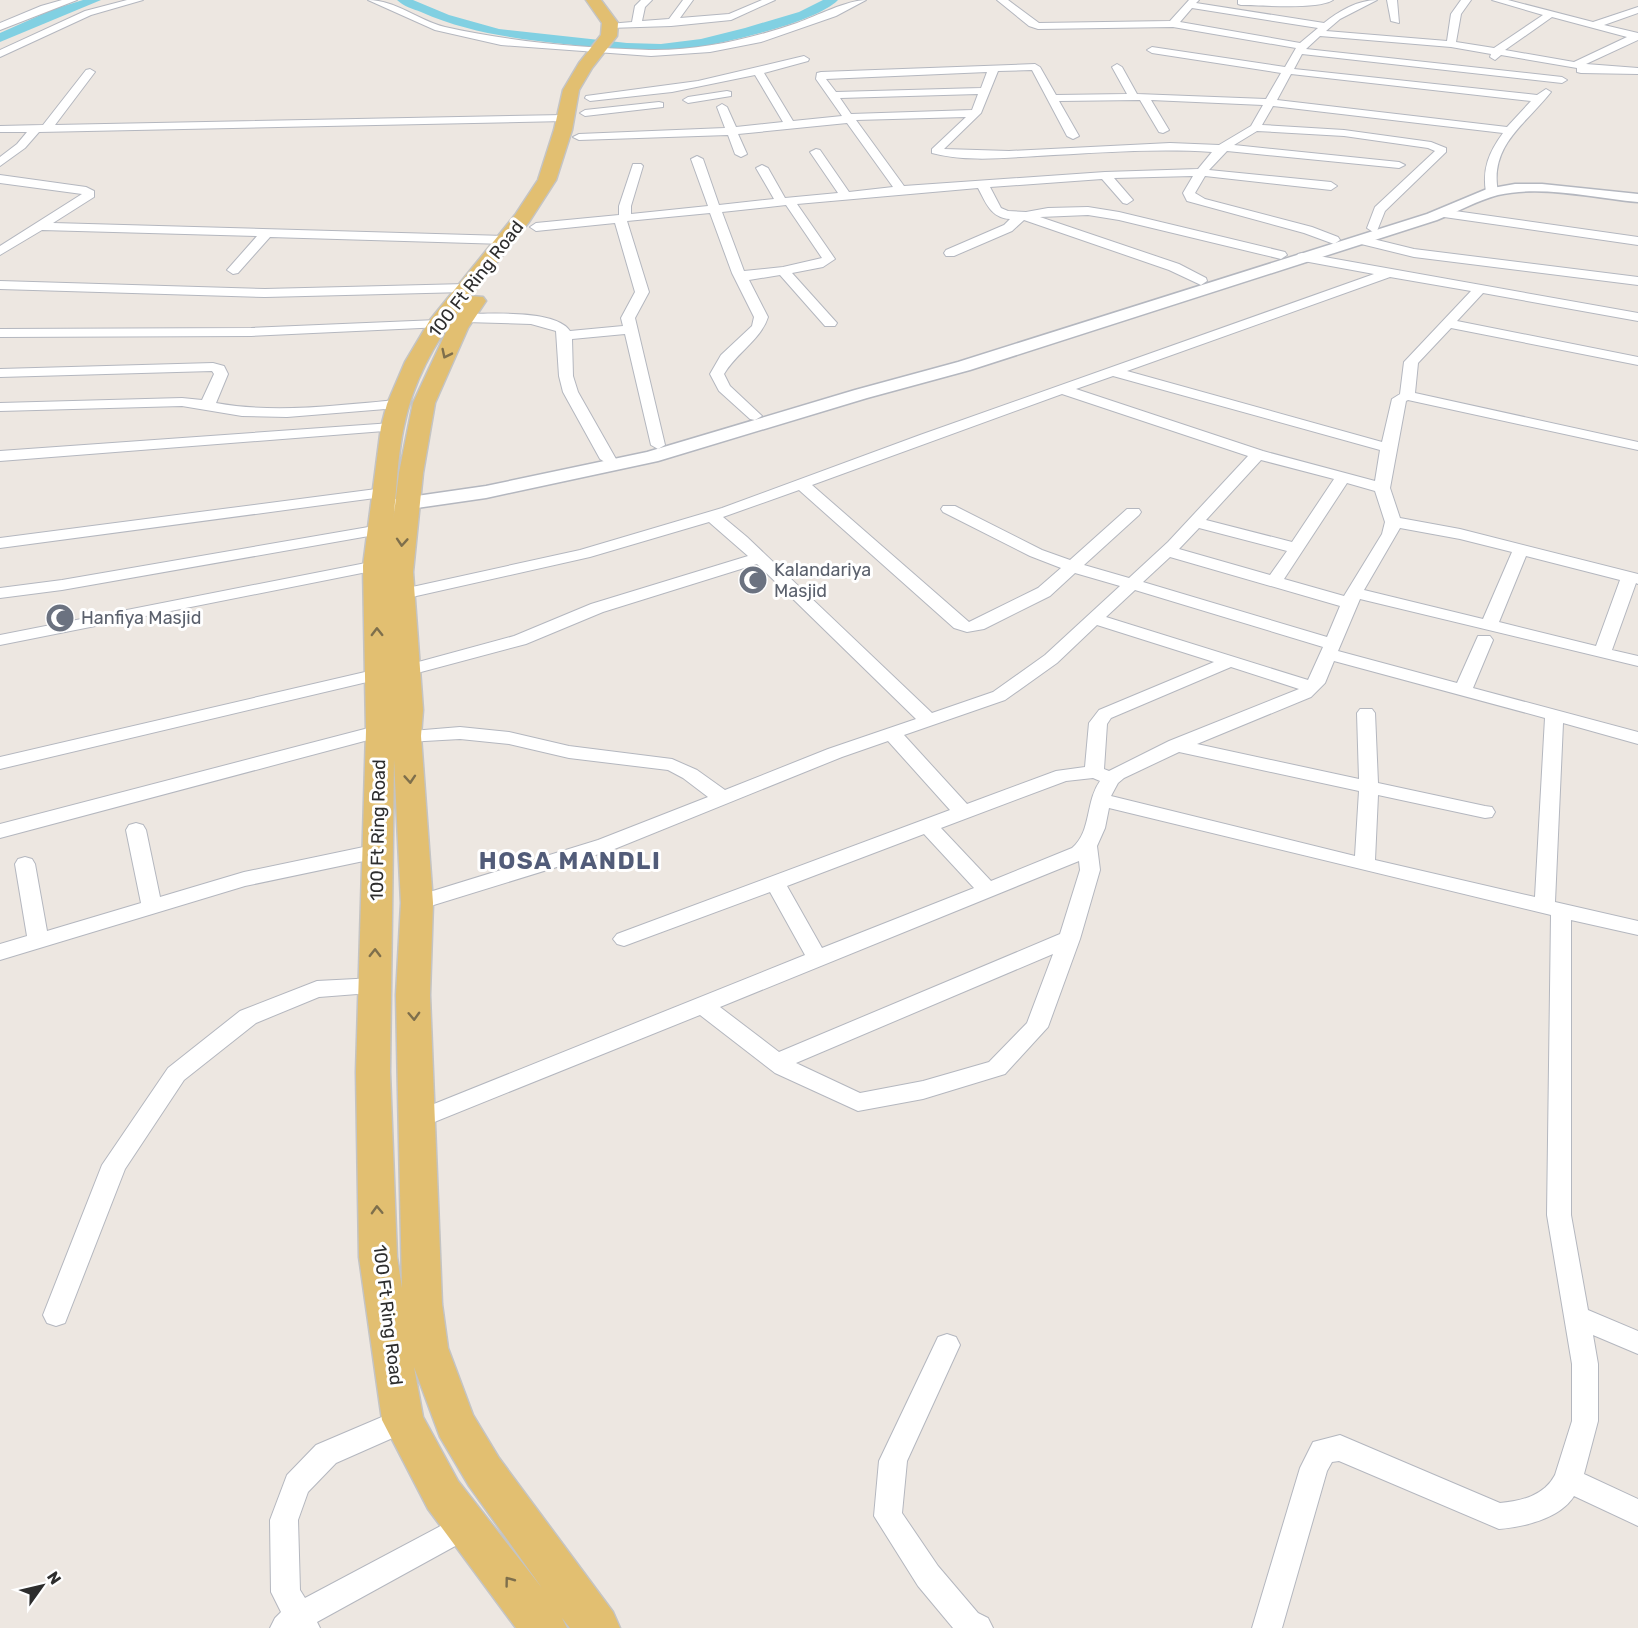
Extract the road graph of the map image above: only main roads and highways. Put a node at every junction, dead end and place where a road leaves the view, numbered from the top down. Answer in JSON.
{"nodes":[{"id":1,"x":594,"y":0,"type":"edge"},
{"id":2,"x":609,"y":0,"type":"edge"},
{"id":3,"x":614,"y":39,"type":"junction"},
{"id":4,"x":580,"y":117,"type":"junction"},
{"id":5,"x":451,"y":321,"type":"junction"},
{"id":6,"x":393,"y":505,"type":"junction"},
{"id":7,"x":392,"y":672,"type":"junction"},
{"id":8,"x":394,"y":733,"type":"junction"},
{"id":9,"x":544,"y":1628,"type":"edge"},
{"id":10,"x":597,"y":1628,"type":"edge"}],
"edges":[{"from":1,"to":3,"type":"main road"},
{"from":2,"to":3,"type":"main road"},
{"from":3,"to":4,"type":"main road","name":"100 Ft Ring Road"},
{"from":4,"to":5,"type":"main road","name":"100 Ft Ring Road"},
{"from":4,"to":5,"type":"main road","name":"100 Ft Ring Road"},
{"from":5,"to":6,"type":"main road","name":"100 Ft Ring Road","one_way":true},
{"from":5,"to":6,"type":"main road","name":"100 Ft Ring Road"},
{"from":6,"to":7,"type":"main road","name":"100 Ft Ring Road","one_way":true},
{"from":7,"to":6,"type":"main road","name":"100 Ft Ring Road","one_way":true},
{"from":7,"to":8,"type":"main road","name":"100 Ft Ring Road"},
{"from":9,"to":8,"type":"main road","name":"100 Ft Ring Road","one_way":true},
{"from":8,"to":10,"type":"main road","name":"100 Ft Ring Road","one_way":true}]}
